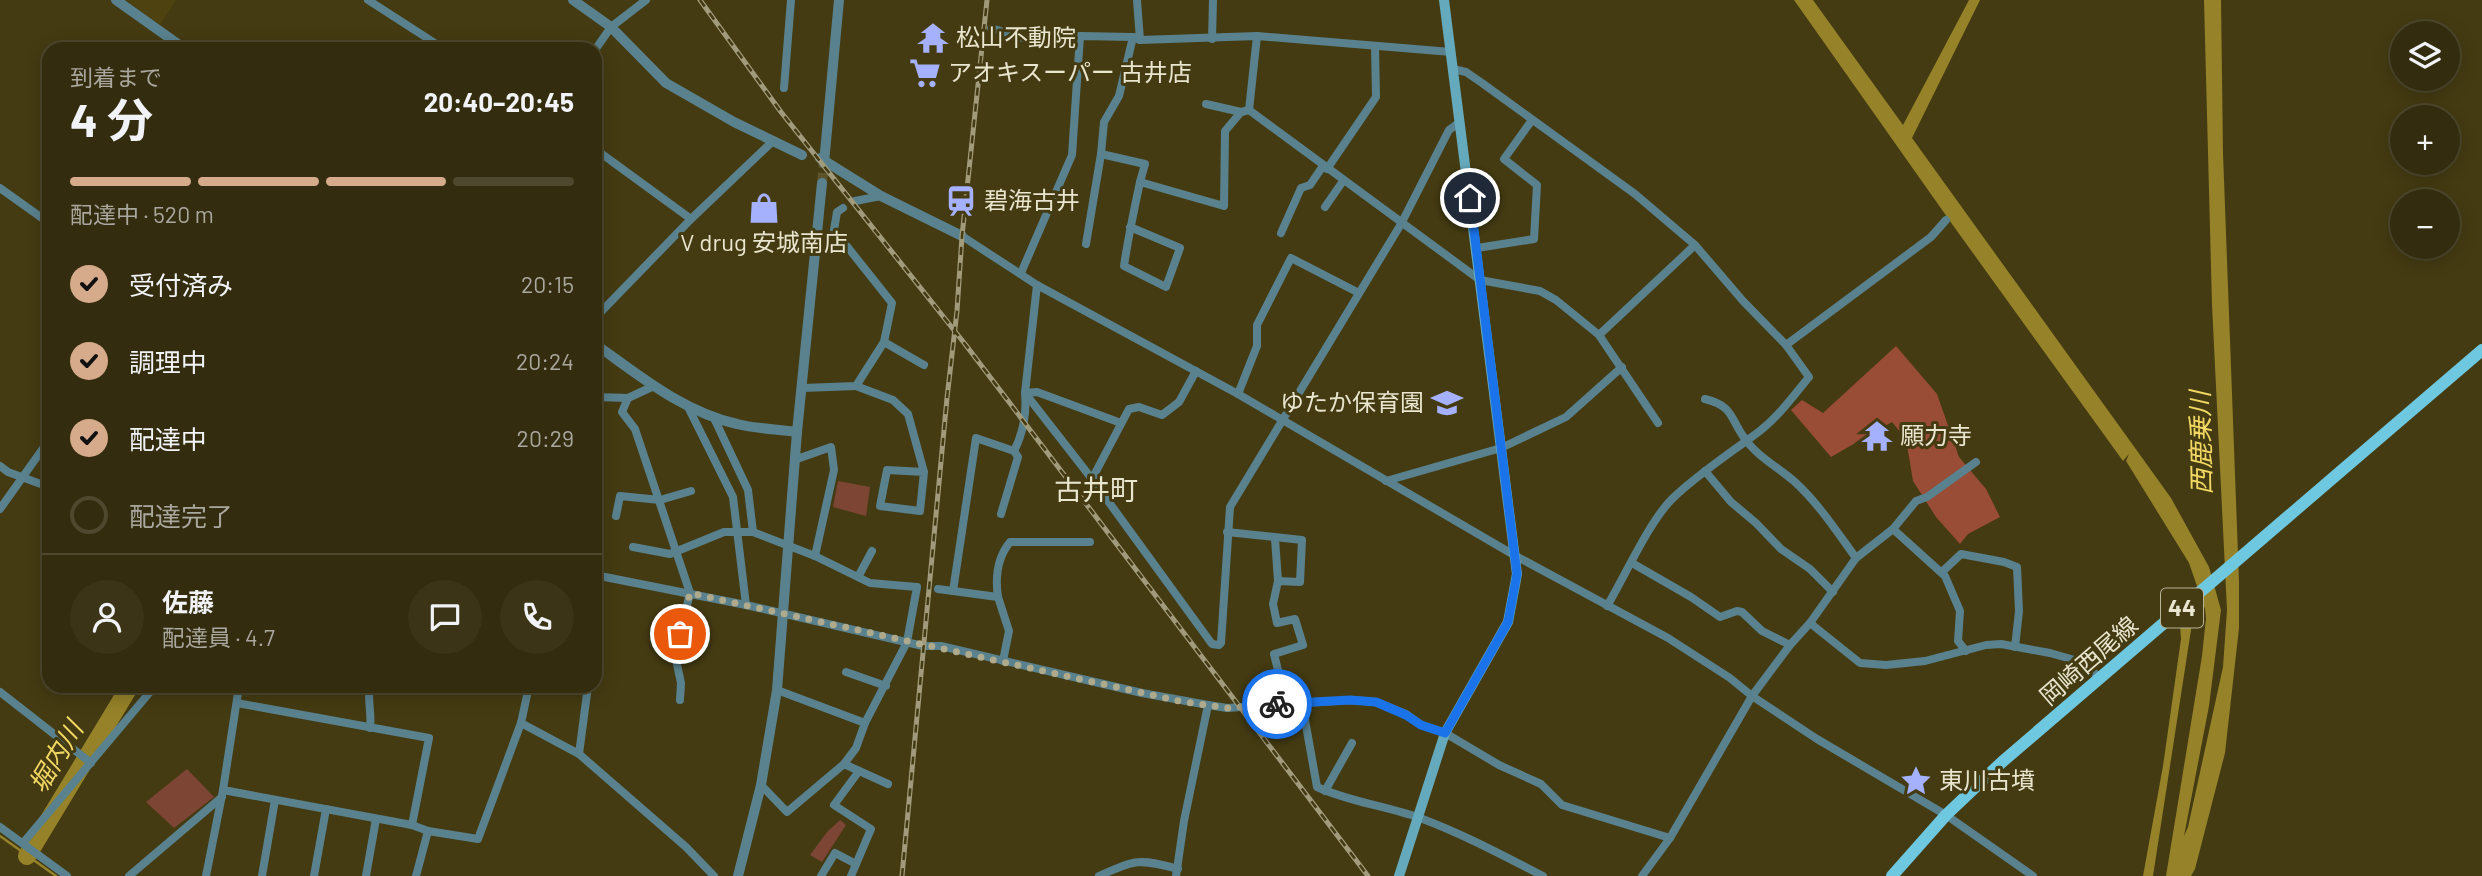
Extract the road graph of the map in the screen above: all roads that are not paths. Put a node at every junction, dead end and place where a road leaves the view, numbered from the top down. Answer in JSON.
{"nodes":[{"id":1,"x":116,"y":0,"type":"edge"},
{"id":2,"x":368,"y":0,"type":"edge"},
{"id":3,"x":573,"y":0,"type":"edge"},
{"id":4,"x":646,"y":0,"type":"edge"},
{"id":5,"x":791,"y":0,"type":"edge"},
{"id":6,"x":839,"y":0,"type":"edge"},
{"id":7,"x":1137,"y":0,"type":"edge"},
{"id":8,"x":1213,"y":0,"type":"edge"},
{"id":9,"x":1444,"y":0,"type":"edge"},
{"id":10,"x":611,"y":27,"type":"junction"},
{"id":11,"x":991,"y":28,"type":"dead end"},
{"id":12,"x":1080,"y":36,"type":"junction"},
{"id":13,"x":1257,"y":36,"type":"junction"},
{"id":14,"x":1137,"y":38,"type":"junction"},
{"id":15,"x":1212,"y":39,"type":"junction"},
{"id":16,"x":175,"y":42,"type":"edge"},
{"id":17,"x":433,"y":42,"type":"edge"},
{"id":18,"x":601,"y":42,"type":"edge"},
{"id":19,"x":1375,"y":46,"type":"junction"},
{"id":20,"x":1451,"y":52,"type":"junction"},
{"id":21,"x":1453,"y":69,"type":"junction"},
{"id":22,"x":783,"y":88,"type":"dead end"},
{"id":23,"x":1206,"y":104,"type":"dead end"},
{"id":24,"x":1245,"y":111,"type":"junction"},
{"id":25,"x":1532,"y":120,"type":"junction"},
{"id":26,"x":1460,"y":122,"type":"junction"},
{"id":27,"x":773,"y":141,"type":"junction"},
{"id":28,"x":602,"y":154,"type":"edge"},
{"id":29,"x":1101,"y":154,"type":"junction"},
{"id":30,"x":802,"y":155,"type":"dead end"},
{"id":31,"x":1325,"y":168,"type":"junction"},
{"id":32,"x":1343,"y":181,"type":"junction"},
{"id":33,"x":1140,"y":182,"type":"junction"},
{"id":34,"x":822,"y":183,"type":"tunnel mouth"},
{"id":35,"x":0,"y":188,"type":"edge"},
{"id":36,"x":881,"y":196,"type":"junction"},
{"id":37,"x":855,"y":201,"type":"dead end"},
{"id":38,"x":1325,"y":207,"type":"dead end"},
{"id":39,"x":843,"y":208,"type":"dead end"},
{"id":40,"x":42,"y":217,"type":"edge"},
{"id":41,"x":691,"y":219,"type":"junction"},
{"id":42,"x":1946,"y":220,"type":"dead end"},
{"id":43,"x":1401,"y":224,"type":"junction"},
{"id":44,"x":1130,"y":227,"type":"junction"},
{"id":45,"x":1281,"y":233,"type":"dead end"},
{"id":46,"x":962,"y":236,"type":"joint"},
{"id":47,"x":1086,"y":244,"type":"dead end"},
{"id":48,"x":1695,"y":245,"type":"junction"},
{"id":49,"x":1477,"y":248,"type":"junction"},
{"id":50,"x":1021,"y":273,"type":"junction"},
{"id":51,"x":1480,"y":280,"type":"junction"},
{"id":52,"x":1037,"y":285,"type":"junction"},
{"id":53,"x":1359,"y":293,"type":"junction"},
{"id":54,"x":602,"y":311,"type":"edge"},
{"id":55,"x":1599,"y":335,"type":"junction"},
{"id":56,"x":884,"y":342,"type":"junction"},
{"id":57,"x":1786,"y":345,"type":"junction"},
{"id":58,"x":602,"y":349,"type":"edge"},
{"id":59,"x":2482,"y":351,"type":"edge"},
{"id":60,"x":924,"y":365,"type":"dead end"},
{"id":61,"x":1622,"y":367,"type":"junction"},
{"id":62,"x":1196,"y":371,"type":"junction"},
{"id":63,"x":654,"y":386,"type":"junction"},
{"id":64,"x":856,"y":386,"type":"junction"},
{"id":65,"x":803,"y":388,"type":"junction"},
{"id":66,"x":1025,"y":393,"type":"junction"},
{"id":67,"x":1238,"y":394,"type":"junction"},
{"id":68,"x":602,"y":397,"type":"edge"},
{"id":69,"x":628,"y":398,"type":"junction"},
{"id":70,"x":1705,"y":399,"type":"dead end"},
{"id":71,"x":687,"y":405,"type":"junction"},
{"id":72,"x":713,"y":416,"type":"junction"},
{"id":73,"x":1283,"y":421,"type":"junction"},
{"id":74,"x":1121,"y":423,"type":"junction"},
{"id":75,"x":1658,"y":423,"type":"dead end"},
{"id":76,"x":797,"y":432,"type":"junction"},
{"id":77,"x":1745,"y":440,"type":"junction"},
{"id":78,"x":1502,"y":448,"type":"junction"},
{"id":79,"x":42,"y":450,"type":"edge"},
{"id":80,"x":1014,"y":451,"type":"junction"},
{"id":81,"x":797,"y":460,"type":"junction"},
{"id":82,"x":1976,"y":462,"type":"dead end"},
{"id":83,"x":0,"y":466,"type":"edge"},
{"id":84,"x":1705,"y":471,"type":"junction"},
{"id":85,"x":924,"y":472,"type":"junction"},
{"id":86,"x":22,"y":478,"type":"junction"},
{"id":87,"x":1092,"y":480,"type":"junction"},
{"id":88,"x":1386,"y":481,"type":"junction"},
{"id":89,"x":42,"y":485,"type":"edge"},
{"id":90,"x":691,"y":491,"type":"dead end"},
{"id":91,"x":660,"y":500,"type":"junction"},
{"id":92,"x":0,"y":509,"type":"edge"},
{"id":93,"x":1001,"y":514,"type":"dead end"},
{"id":94,"x":616,"y":516,"type":"dead end"},
{"id":95,"x":1893,"y":528,"type":"junction"},
{"id":96,"x":736,"y":532,"type":"junction"},
{"id":97,"x":1227,"y":532,"type":"junction"},
{"id":98,"x":753,"y":533,"type":"junction"},
{"id":99,"x":1275,"y":539,"type":"junction"},
{"id":100,"x":1090,"y":542,"type":"dead end"},
{"id":101,"x":789,"y":546,"type":"junction"},
{"id":102,"x":633,"y":547,"type":"dead end"},
{"id":103,"x":872,"y":551,"type":"dead end"},
{"id":104,"x":678,"y":552,"type":"junction"},
{"id":105,"x":1514,"y":555,"type":"junction"},
{"id":106,"x":815,"y":556,"type":"junction"},
{"id":107,"x":1856,"y":558,"type":"junction"},
{"id":108,"x":1632,"y":563,"type":"junction"},
{"id":109,"x":1942,"y":572,"type":"junction"},
{"id":110,"x":602,"y":576,"type":"edge"},
{"id":111,"x":858,"y":577,"type":"junction"},
{"id":112,"x":1278,"y":581,"type":"junction"},
{"id":113,"x":938,"y":589,"type":"dead end"},
{"id":114,"x":953,"y":591,"type":"junction"},
{"id":115,"x":1833,"y":592,"type":"junction"},
{"id":116,"x":690,"y":593,"type":"junction"},
{"id":117,"x":998,"y":597,"type":"junction"},
{"id":118,"x":746,"y":605,"type":"junction"},
{"id":119,"x":1607,"y":606,"type":"junction"},
{"id":120,"x":785,"y":615,"type":"junction"},
{"id":121,"x":1810,"y":624,"type":"junction"},
{"id":122,"x":907,"y":642,"type":"junction"},
{"id":123,"x":1790,"y":645,"type":"junction"},
{"id":124,"x":2015,"y":647,"type":"junction"},
{"id":125,"x":1966,"y":652,"type":"junction"},
{"id":126,"x":1003,"y":661,"type":"junction"},
{"id":127,"x":846,"y":672,"type":"dead end"},
{"id":128,"x":2101,"y":678,"type":"junction"},
{"id":129,"x":886,"y":685,"type":"junction"},
{"id":130,"x":777,"y":690,"type":"junction"},
{"id":131,"x":0,"y":692,"type":"edge"},
{"id":132,"x":149,"y":693,"type":"edge"},
{"id":133,"x":238,"y":693,"type":"edge"},
{"id":134,"x":368,"y":693,"type":"edge"},
{"id":135,"x":527,"y":693,"type":"edge"},
{"id":136,"x":587,"y":693,"type":"edge"},
{"id":137,"x":1752,"y":696,"type":"junction"},
{"id":138,"x":680,"y":700,"type":"dead end"},
{"id":139,"x":237,"y":703,"type":"junction"},
{"id":140,"x":1286,"y":703,"type":"junction"},
{"id":141,"x":1302,"y":703,"type":"junction"},
{"id":142,"x":1208,"y":705,"type":"junction"},
{"id":143,"x":521,"y":723,"type":"junction"},
{"id":144,"x":865,"y":723,"type":"junction"},
{"id":145,"x":370,"y":728,"type":"junction"},
{"id":146,"x":1445,"y":733,"type":"junction"},
{"id":147,"x":1352,"y":743,"type":"dead end"},
{"id":148,"x":579,"y":754,"type":"junction"},
{"id":149,"x":91,"y":763,"type":"junction"},
{"id":150,"x":844,"y":764,"type":"junction"},
{"id":151,"x":859,"y":771,"type":"junction"},
{"id":152,"x":888,"y":784,"type":"dead end"},
{"id":153,"x":761,"y":785,"type":"junction"},
{"id":154,"x":1325,"y":791,"type":"junction"},
{"id":155,"x":223,"y":793,"type":"junction"},
{"id":156,"x":275,"y":800,"type":"junction"},
{"id":157,"x":326,"y":809,"type":"junction"},
{"id":158,"x":1946,"y":815,"type":"junction"},
{"id":159,"x":1418,"y":817,"type":"junction"},
{"id":160,"x":376,"y":819,"type":"junction"},
{"id":161,"x":412,"y":825,"type":"junction"},
{"id":162,"x":0,"y":827,"type":"edge"},
{"id":163,"x":428,"y":831,"type":"junction"},
{"id":164,"x":1670,"y":838,"type":"junction"},
{"id":165,"x":23,"y":843,"type":"junction"},
{"id":166,"x":856,"y":864,"type":"junction"},
{"id":167,"x":1177,"y":872,"type":"edge"},
{"id":168,"x":67,"y":876,"type":"edge"},
{"id":169,"x":129,"y":876,"type":"edge"},
{"id":170,"x":206,"y":876,"type":"edge"},
{"id":171,"x":262,"y":876,"type":"edge"},
{"id":172,"x":314,"y":876,"type":"edge"},
{"id":173,"x":366,"y":876,"type":"edge"},
{"id":174,"x":416,"y":876,"type":"edge"},
{"id":175,"x":713,"y":876,"type":"edge"},
{"id":176,"x":738,"y":876,"type":"edge"},
{"id":177,"x":821,"y":876,"type":"edge"},
{"id":178,"x":851,"y":876,"type":"edge"},
{"id":179,"x":1099,"y":876,"type":"edge"},
{"id":180,"x":1399,"y":876,"type":"edge"},
{"id":181,"x":1542,"y":876,"type":"edge"},
{"id":182,"x":1642,"y":876,"type":"edge"},
{"id":183,"x":1892,"y":876,"type":"edge"},
{"id":184,"x":2033,"y":876,"type":"edge"}],
"edges":[{"from":1,"to":16,"type":"street"},
{"from":2,"to":17,"type":"street"},
{"from":3,"to":10,"type":"street"},
{"from":4,"to":10,"type":"street"},
{"from":5,"to":22,"type":"street"},
{"from":6,"to":36,"type":"street"},
{"from":7,"to":14,"type":"street"},
{"from":8,"to":15,"type":"street"},
{"from":9,"to":20,"type":"main road"},
{"from":10,"to":18,"type":"street"},
{"from":10,"to":27,"type":"street"},
{"from":11,"to":12,"type":"street"},
{"from":12,"to":14,"type":"street"},
{"from":12,"to":50,"type":"street"},
{"from":13,"to":15,"type":"street"},
{"from":13,"to":19,"type":"street"},
{"from":13,"to":24,"type":"street"},
{"from":14,"to":15,"type":"street"},
{"from":14,"to":29,"type":"street"},
{"from":19,"to":20,"type":"street"},
{"from":19,"to":31,"type":"street"},
{"from":20,"to":21,"type":"main road"},
{"from":21,"to":25,"type":"street"},
{"from":21,"to":26,"type":"main road"},
{"from":23,"to":24,"type":"street"},
{"from":24,"to":31,"type":"street"},
{"from":24,"to":33,"type":"street"},
{"from":25,"to":48,"type":"street"},
{"from":25,"to":49,"type":"street"},
{"from":26,"to":43,"type":"street"},
{"from":26,"to":49,"type":"main road"},
{"from":27,"to":30,"type":"street"},
{"from":27,"to":41,"type":"street"},
{"from":28,"to":41,"type":"street"},
{"from":29,"to":33,"type":"street"},
{"from":29,"to":47,"type":"street"},
{"from":31,"to":32,"type":"street"},
{"from":31,"to":45,"type":"street"},
{"from":32,"to":38,"type":"street"},
{"from":32,"to":43,"type":"street"},
{"from":33,"to":44,"type":"street"},
{"from":34,"to":65,"type":"street"},
{"from":35,"to":40,"type":"street"},
{"from":36,"to":37,"type":"street"},
{"from":36,"to":46,"type":"street"},
{"from":39,"to":56,"type":"street"},
{"from":41,"to":54,"type":"street"},
{"from":42,"to":57,"type":"street"},
{"from":43,"to":51,"type":"street"},
{"from":43,"to":53,"type":"street"},
{"from":44,"to":44,"type":"street"},
{"from":46,"to":50,"type":"street"},
{"from":48,"to":55,"type":"street"},
{"from":48,"to":57,"type":"street"},
{"from":49,"to":51,"type":"main road"},
{"from":50,"to":52,"type":"street"},
{"from":51,"to":55,"type":"street"},
{"from":51,"to":78,"type":"main road"},
{"from":52,"to":62,"type":"street"},
{"from":52,"to":66,"type":"street"},
{"from":53,"to":67,"type":"street"},
{"from":53,"to":73,"type":"street"},
{"from":55,"to":61,"type":"street"},
{"from":56,"to":60,"type":"street"},
{"from":56,"to":64,"type":"street"},
{"from":57,"to":77,"type":"street"},
{"from":58,"to":63,"type":"street"},
{"from":59,"to":128,"type":"main road","name":"岡崎西尾線","number":"44"},
{"from":61,"to":75,"type":"street"},
{"from":61,"to":78,"type":"street"},
{"from":62,"to":67,"type":"street"},
{"from":62,"to":74,"type":"street"},
{"from":63,"to":69,"type":"street"},
{"from":63,"to":71,"type":"street"},
{"from":64,"to":65,"type":"street"},
{"from":64,"to":85,"type":"street"},
{"from":65,"to":76,"type":"street"},
{"from":66,"to":74,"type":"street"},
{"from":66,"to":80,"type":"street"},
{"from":66,"to":87,"type":"street"},
{"from":67,"to":73,"type":"street"},
{"from":68,"to":69,"type":"street"},
{"from":69,"to":91,"type":"street"},
{"from":70,"to":77,"type":"street"},
{"from":71,"to":72,"type":"street"},
{"from":71,"to":96,"type":"street"},
{"from":72,"to":76,"type":"street"},
{"from":72,"to":98,"type":"street"},
{"from":73,"to":88,"type":"street"},
{"from":73,"to":97,"type":"street"},
{"from":74,"to":87,"type":"street"},
{"from":76,"to":81,"type":"street"},
{"from":77,"to":84,"type":"street"},
{"from":77,"to":107,"type":"street"},
{"from":78,"to":88,"type":"street"},
{"from":78,"to":105,"type":"main road"},
{"from":79,"to":86,"type":"street"},
{"from":80,"to":93,"type":"street"},
{"from":80,"to":114,"type":"street"},
{"from":81,"to":101,"type":"street"},
{"from":81,"to":106,"type":"street"},
{"from":82,"to":95,"type":"street"},
{"from":83,"to":86,"type":"street"},
{"from":84,"to":108,"type":"street"},
{"from":84,"to":115,"type":"street"},
{"from":85,"to":85,"type":"street"},
{"from":86,"to":89,"type":"street"},
{"from":86,"to":92,"type":"street"},
{"from":87,"to":97,"type":"street"},
{"from":88,"to":105,"type":"street"},
{"from":90,"to":91,"type":"street"},
{"from":91,"to":94,"type":"street"},
{"from":91,"to":104,"type":"street"},
{"from":95,"to":107,"type":"street"},
{"from":95,"to":109,"type":"street"},
{"from":96,"to":98,"type":"street"},
{"from":96,"to":104,"type":"street"},
{"from":96,"to":118,"type":"street"},
{"from":97,"to":99,"type":"street"},
{"from":98,"to":101,"type":"street"},
{"from":99,"to":112,"type":"street"},
{"from":99,"to":112,"type":"street"},
{"from":100,"to":117,"type":"street"},
{"from":101,"to":106,"type":"street"},
{"from":101,"to":120,"type":"street"},
{"from":102,"to":104,"type":"street"},
{"from":103,"to":111,"type":"street"},
{"from":104,"to":116,"type":"street"},
{"from":105,"to":119,"type":"street"},
{"from":105,"to":146,"type":"main road"},
{"from":106,"to":111,"type":"street"},
{"from":107,"to":115,"type":"street"},
{"from":108,"to":119,"type":"street"},
{"from":108,"to":123,"type":"street"},
{"from":109,"to":124,"type":"street"},
{"from":109,"to":125,"type":"street"},
{"from":110,"to":116,"type":"street"},
{"from":111,"to":122,"type":"street"},
{"from":112,"to":140,"type":"street"},
{"from":113,"to":114,"type":"street"},
{"from":114,"to":117,"type":"street"},
{"from":115,"to":121,"type":"street"},
{"from":116,"to":118,"type":"street"},
{"from":116,"to":138,"type":"street"},
{"from":117,"to":126,"type":"street"},
{"from":118,"to":120,"type":"street"},
{"from":119,"to":137,"type":"street"},
{"from":120,"to":122,"type":"street"},
{"from":120,"to":130,"type":"street"},
{"from":121,"to":123,"type":"street"},
{"from":121,"to":125,"type":"street"},
{"from":122,"to":126,"type":"street"},
{"from":122,"to":129,"type":"street"},
{"from":123,"to":137,"type":"street"},
{"from":124,"to":125,"type":"street"},
{"from":124,"to":128,"type":"street"},
{"from":126,"to":142,"type":"street"},
{"from":127,"to":129,"type":"street"},
{"from":128,"to":158,"type":"main road","name":"岡崎西尾線","number":"44"},
{"from":129,"to":144,"type":"street"},
{"from":130,"to":144,"type":"street"},
{"from":130,"to":153,"type":"street"},
{"from":131,"to":149,"type":"street"},
{"from":132,"to":149,"type":"street"},
{"from":133,"to":139,"type":"street"},
{"from":134,"to":145,"type":"street"},
{"from":135,"to":143,"type":"street"},
{"from":136,"to":148,"type":"street"},
{"from":137,"to":158,"type":"street"},
{"from":137,"to":164,"type":"street"},
{"from":139,"to":145,"type":"street"},
{"from":139,"to":155,"type":"street"},
{"from":140,"to":141,"type":"street"},
{"from":140,"to":142,"type":"street"},
{"from":141,"to":146,"type":"street"},
{"from":141,"to":154,"type":"street"},
{"from":142,"to":167,"type":"street"},
{"from":143,"to":148,"type":"street"},
{"from":143,"to":163,"type":"street"},
{"from":144,"to":150,"type":"street"},
{"from":145,"to":161,"type":"street"},
{"from":146,"to":159,"type":"main road"},
{"from":146,"to":164,"type":"street"},
{"from":147,"to":154,"type":"street"},
{"from":148,"to":175,"type":"street"},
{"from":149,"to":165,"type":"street"},
{"from":150,"to":151,"type":"street"},
{"from":150,"to":153,"type":"street"},
{"from":151,"to":152,"type":"street"},
{"from":151,"to":166,"type":"street"},
{"from":153,"to":176,"type":"street"},
{"from":154,"to":159,"type":"street"},
{"from":155,"to":156,"type":"street"},
{"from":155,"to":169,"type":"street"},
{"from":155,"to":170,"type":"street"},
{"from":156,"to":157,"type":"street"},
{"from":156,"to":171,"type":"street"},
{"from":157,"to":160,"type":"street"},
{"from":157,"to":172,"type":"street"},
{"from":158,"to":183,"type":"main road","name":"岡崎西尾線","number":"44"},
{"from":158,"to":184,"type":"street"},
{"from":159,"to":180,"type":"main road"},
{"from":159,"to":181,"type":"street"},
{"from":160,"to":161,"type":"street"},
{"from":160,"to":173,"type":"street"},
{"from":161,"to":163,"type":"street"},
{"from":162,"to":165,"type":"street"},
{"from":163,"to":174,"type":"street"},
{"from":164,"to":182,"type":"street"},
{"from":165,"to":168,"type":"street"},
{"from":166,"to":177,"type":"street"},
{"from":166,"to":178,"type":"street"},
{"from":167,"to":179,"type":"street"}]}
